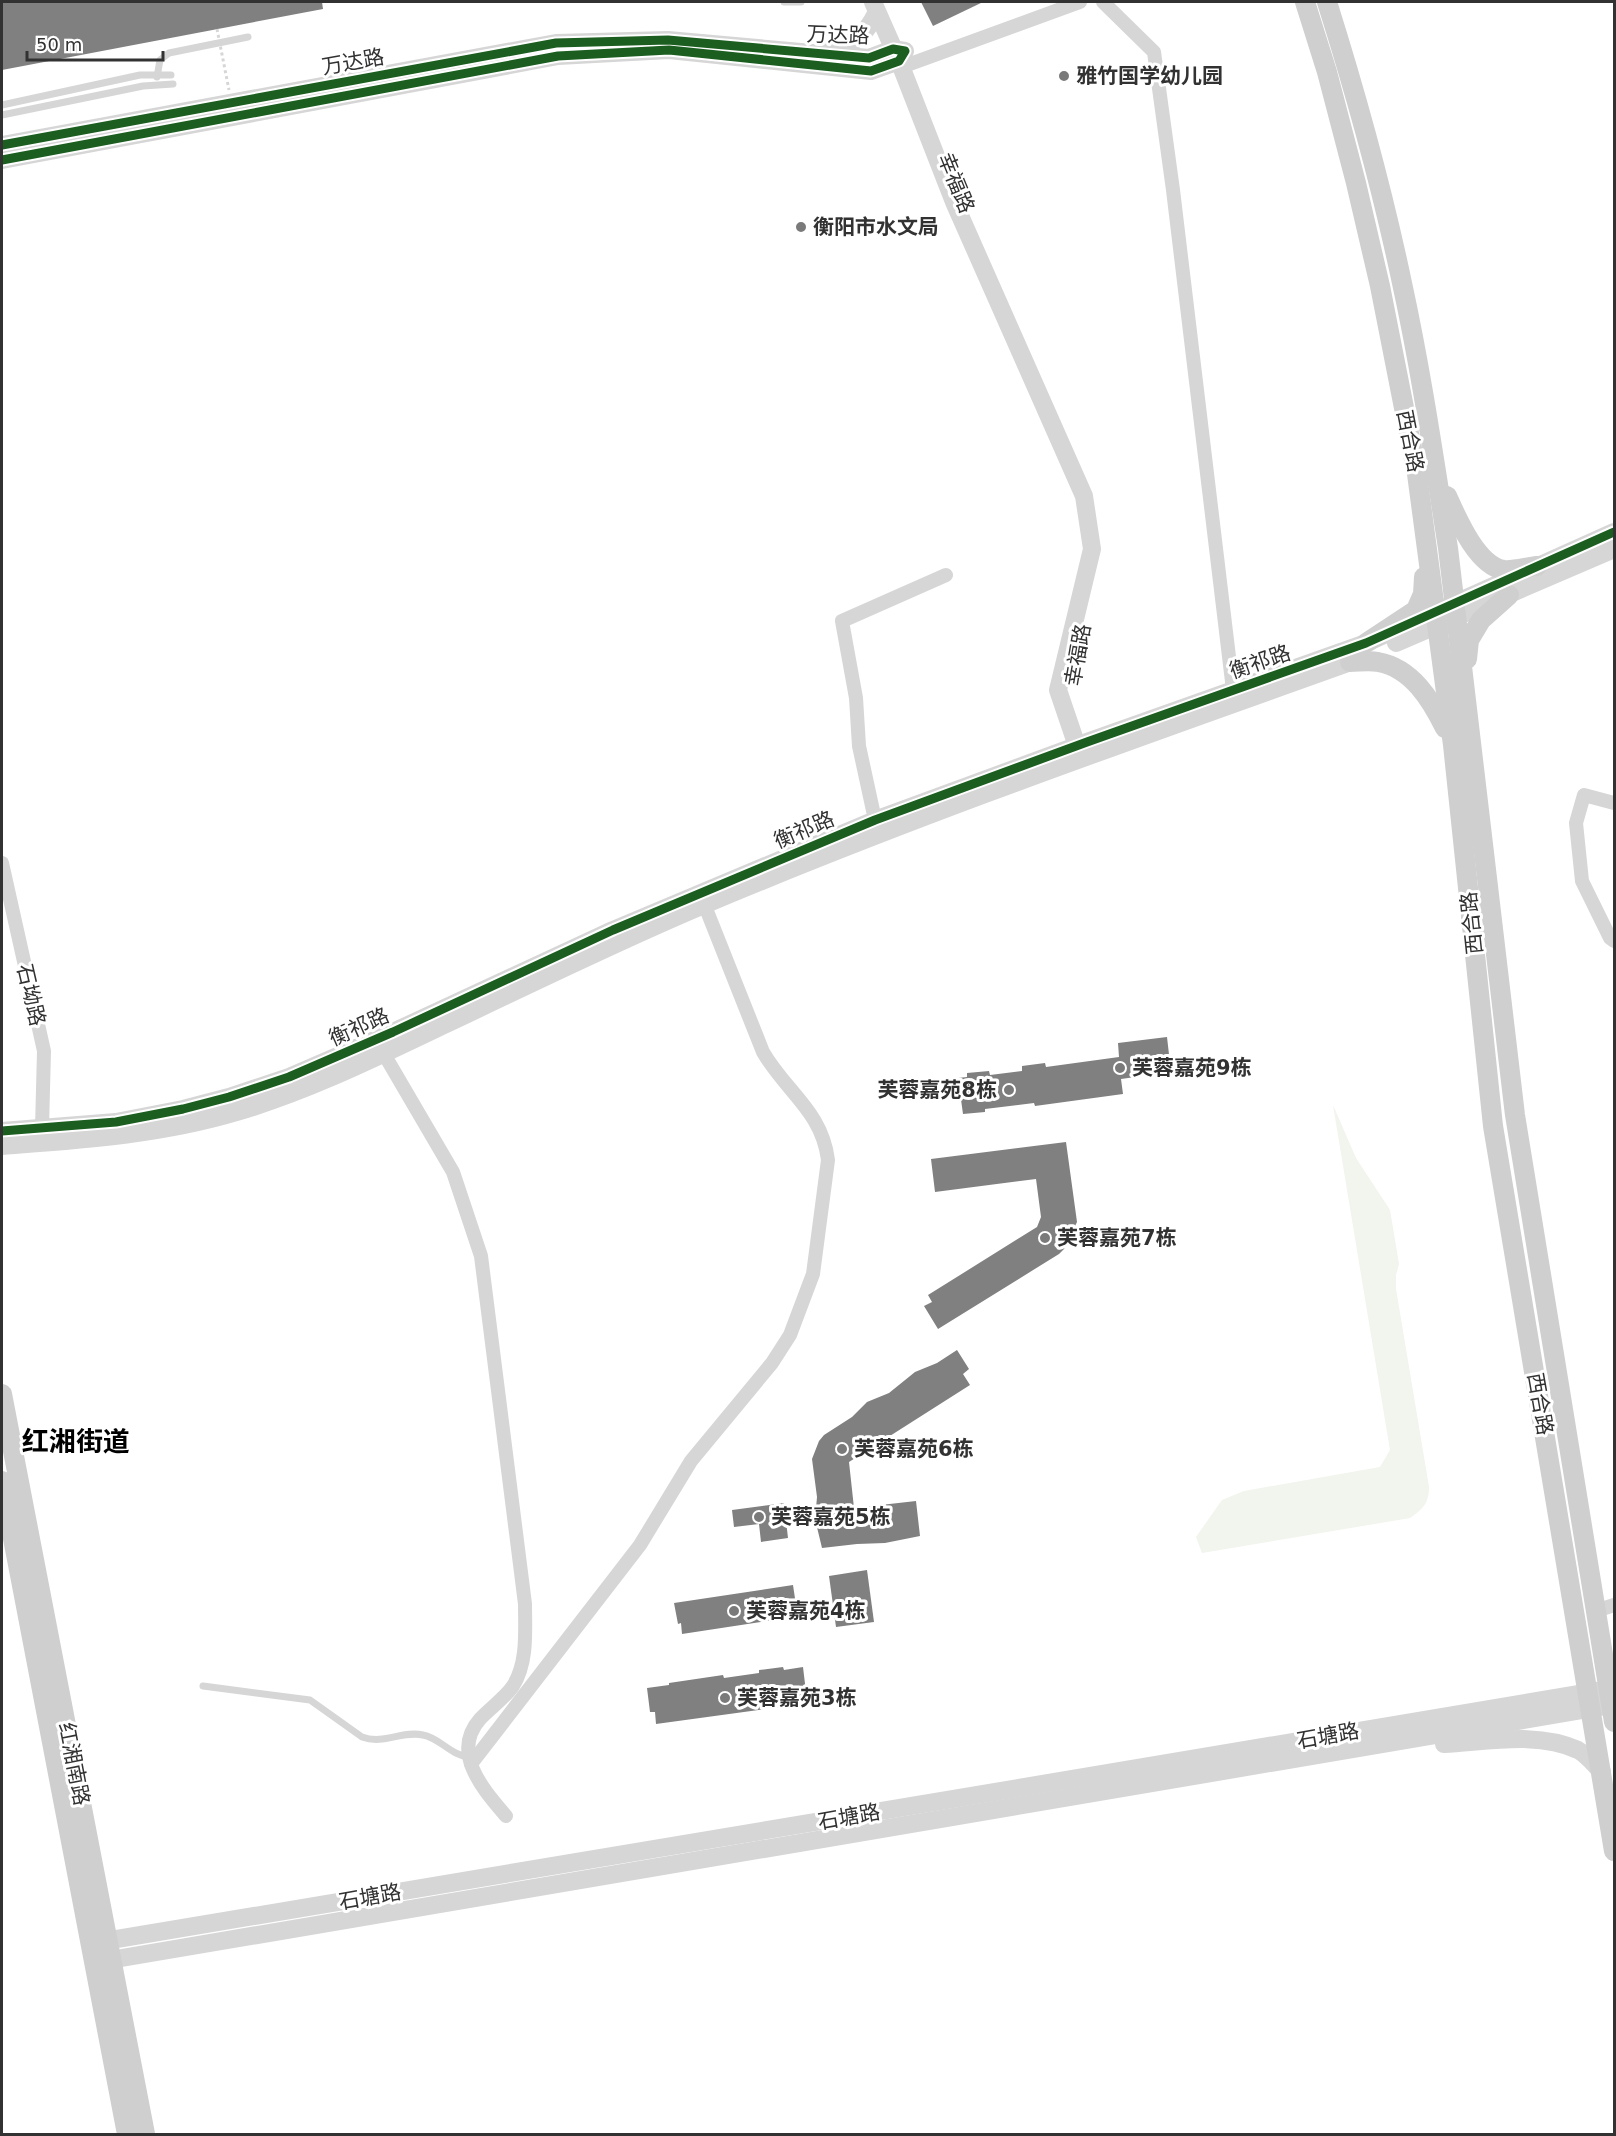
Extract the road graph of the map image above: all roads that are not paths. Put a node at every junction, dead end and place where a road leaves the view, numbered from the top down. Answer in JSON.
{"nodes":[{"id":1,"x":784,"y":2,"type":"edge"},
{"id":2,"x":801,"y":2,"type":"edge"},
{"id":3,"x":1080,"y":2,"type":"edge"},
{"id":4,"x":1103,"y":2,"type":"edge"},
{"id":5,"x":1305,"y":2,"type":"edge"},
{"id":6,"x":1327,"y":2,"type":"edge"},
{"id":7,"x":877,"y":5,"type":"edge"},
{"id":8,"x":248,"y":37,"type":"dead end"},
{"id":9,"x":818,"y":54,"type":"junction"},
{"id":10,"x":902,"y":56,"type":"junction"},
{"id":11,"x":871,"y":71,"type":"junction"},
{"id":12,"x":157,"y":75,"type":"junction"},
{"id":13,"x":171,"y":75,"type":"dead end"},
{"id":14,"x":173,"y":84,"type":"dead end"},
{"id":15,"x":157,"y":85,"type":"junction"},
{"id":16,"x":911,"y":92,"type":"junction"},
{"id":17,"x":2,"y":105,"type":"edge"},
{"id":18,"x":2,"y":115,"type":"edge"},
{"id":19,"x":2,"y":145,"type":"edge"},
{"id":20,"x":2,"y":160,"type":"edge"},
{"id":21,"x":1436,"y":472,"type":"junction"},
{"id":22,"x":1614,"y":532,"type":"edge"},
{"id":23,"x":1614,"y":549,"type":"edge"},
{"id":24,"x":1427,"y":551,"type":"junction"},
{"id":25,"x":1537,"y":566,"type":"junction"},
{"id":26,"x":946,"y":575,"type":"dead end"},
{"id":27,"x":1509,"y":595,"type":"junction"},
{"id":28,"x":1456,"y":610,"type":"junction"},
{"id":29,"x":1436,"y":619,"type":"junction"},
{"id":30,"x":1366,"y":643,"type":"junction"},
{"id":31,"x":1350,"y":662,"type":"junction"},
{"id":32,"x":1233,"y":690,"type":"junction"},
{"id":33,"x":1465,"y":692,"type":"junction"},
{"id":34,"x":1453,"y":746,"type":"junction"},
{"id":35,"x":1084,"y":748,"type":"junction"},
{"id":36,"x":1614,"y":803,"type":"edge"},
{"id":37,"x":876,"y":827,"type":"junction"},
{"id":38,"x":2,"y":863,"type":"edge"},
{"id":39,"x":702,"y":899,"type":"junction"},
{"id":40,"x":1614,"y":941,"type":"edge"},
{"id":41,"x":384,"y":1054,"type":"junction"},
{"id":42,"x":42,"y":1128,"type":"junction"},
{"id":43,"x":2,"y":1131,"type":"edge"},
{"id":44,"x":2,"y":1146,"type":"edge"},
{"id":45,"x":2,"y":1394,"type":"edge"},
{"id":46,"x":2,"y":1481,"type":"edge"},
{"id":47,"x":8,"y":1556,"type":"edge"},
{"id":48,"x":1614,"y":1605,"type":"edge"},
{"id":49,"x":1596,"y":1611,"type":"junction"},
{"id":50,"x":203,"y":1686,"type":"dead end"},
{"id":51,"x":1590,"y":1701,"type":"junction"},
{"id":52,"x":1612,"y":1706,"type":"edge"},
{"id":53,"x":1358,"y":1748,"type":"junction"},
{"id":54,"x":470,"y":1760,"type":"junction"},
{"id":55,"x":1602,"y":1772,"type":"junction"},
{"id":56,"x":506,"y":1816,"type":"dead end"},
{"id":57,"x":1614,"y":1851,"type":"edge"},
{"id":58,"x":101,"y":1952,"type":"junction"},
{"id":59,"x":127,"y":2134,"type":"edge"},
{"id":60,"x":146,"y":2134,"type":"edge"}],
"edges":[{"from":1,"to":2,"type":"lane"},
{"from":3,"to":10,"type":"street"},
{"from":4,"to":32,"type":"street"},
{"from":5,"to":24,"type":"main road","name":"西合路"},
{"from":6,"to":21,"type":"main road","name":"西合路"},
{"from":7,"to":9,"type":"street"},
{"from":7,"to":10,"type":"street","name":"幸福路"},
{"from":8,"to":12,"type":"lane"},
{"from":9,"to":10,"type":"street","name":"万达路"},
{"from":9,"to":19,"type":"street","name":"万达路"},
{"from":10,"to":11,"type":"street","name":"万达路"},
{"from":10,"to":16,"type":"street","name":"幸福路"},
{"from":10,"to":35,"type":"street","name":"幸福路"},
{"from":11,"to":16,"type":"street"},
{"from":11,"to":20,"type":"street","name":"万达路"},
{"from":12,"to":13,"type":"lane"},
{"from":12,"to":15,"type":"lane"},
{"from":12,"to":17,"type":"lane"},
{"from":14,"to":15,"type":"lane"},
{"from":15,"to":18,"type":"lane"},
{"from":16,"to":35,"type":"street","name":"幸福路"},
{"from":21,"to":25,"type":"main road"},
{"from":21,"to":28,"type":"main road","name":"西合路"},
{"from":22,"to":25,"type":"street","name":"衡祁路"},
{"from":23,"to":27,"type":"street","name":"衡祁路"},
{"from":24,"to":29,"type":"main road","name":"西合路"},
{"from":24,"to":30,"type":"main road"},
{"from":25,"to":28,"type":"street","name":"衡祁路"},
{"from":26,"to":37,"type":"street"},
{"from":27,"to":28,"type":"street","name":"衡祁路"},
{"from":27,"to":33,"type":"main road"},
{"from":28,"to":29,"type":"street","name":"衡祁路"},
{"from":28,"to":33,"type":"main road","name":"西合路"},
{"from":29,"to":30,"type":"street","name":"衡祁路"},
{"from":29,"to":31,"type":"street","name":"衡祁路"},
{"from":29,"to":34,"type":"main road","name":"西合路"},
{"from":30,"to":32,"type":"street","name":"衡祁路"},
{"from":31,"to":34,"type":"main road"},
{"from":31,"to":35,"type":"street","name":"衡祁路"},
{"from":32,"to":35,"type":"street","name":"衡祁路"},
{"from":33,"to":49,"type":"main road","name":"西合路"},
{"from":34,"to":51,"type":"main road","name":"西合路"},
{"from":35,"to":37,"type":"street","name":"衡祁路"},
{"from":36,"to":40,"type":"street"},
{"from":37,"to":39,"type":"street","name":"衡祁路"},
{"from":38,"to":42,"type":"street","name":"石坳路"},
{"from":39,"to":41,"type":"street","name":"衡祁路"},
{"from":39,"to":42,"type":"street","name":"衡祁路"},
{"from":39,"to":54,"type":"street"},
{"from":41,"to":44,"type":"street","name":"衡祁路"},
{"from":41,"to":54,"type":"street"},
{"from":42,"to":43,"type":"street","name":"衡祁路"},
{"from":45,"to":58,"type":"main road","name":"红湘南路"},
{"from":46,"to":47,"type":"main road","name":"红湘南路"},
{"from":47,"to":58,"type":"main road","name":"红湘南路"},
{"from":48,"to":49,"type":"street"},
{"from":49,"to":52,"type":"main road","name":"西合路"},
{"from":50,"to":54,"type":"lane"},
{"from":51,"to":52,"type":"street","name":"石塘路"},
{"from":51,"to":53,"type":"street","name":"石塘路"},
{"from":51,"to":55,"type":"main road","name":"西合路"},
{"from":51,"to":58,"type":"street","name":"石塘路"},
{"from":53,"to":55,"type":"street"},
{"from":53,"to":58,"type":"street","name":"石塘路"},
{"from":54,"to":56,"type":"street"},
{"from":55,"to":57,"type":"main road","name":"西合路"},
{"from":58,"to":59,"type":"main road","name":"红湘南路"},
{"from":58,"to":60,"type":"main road","name":"红湘南路"}]}
